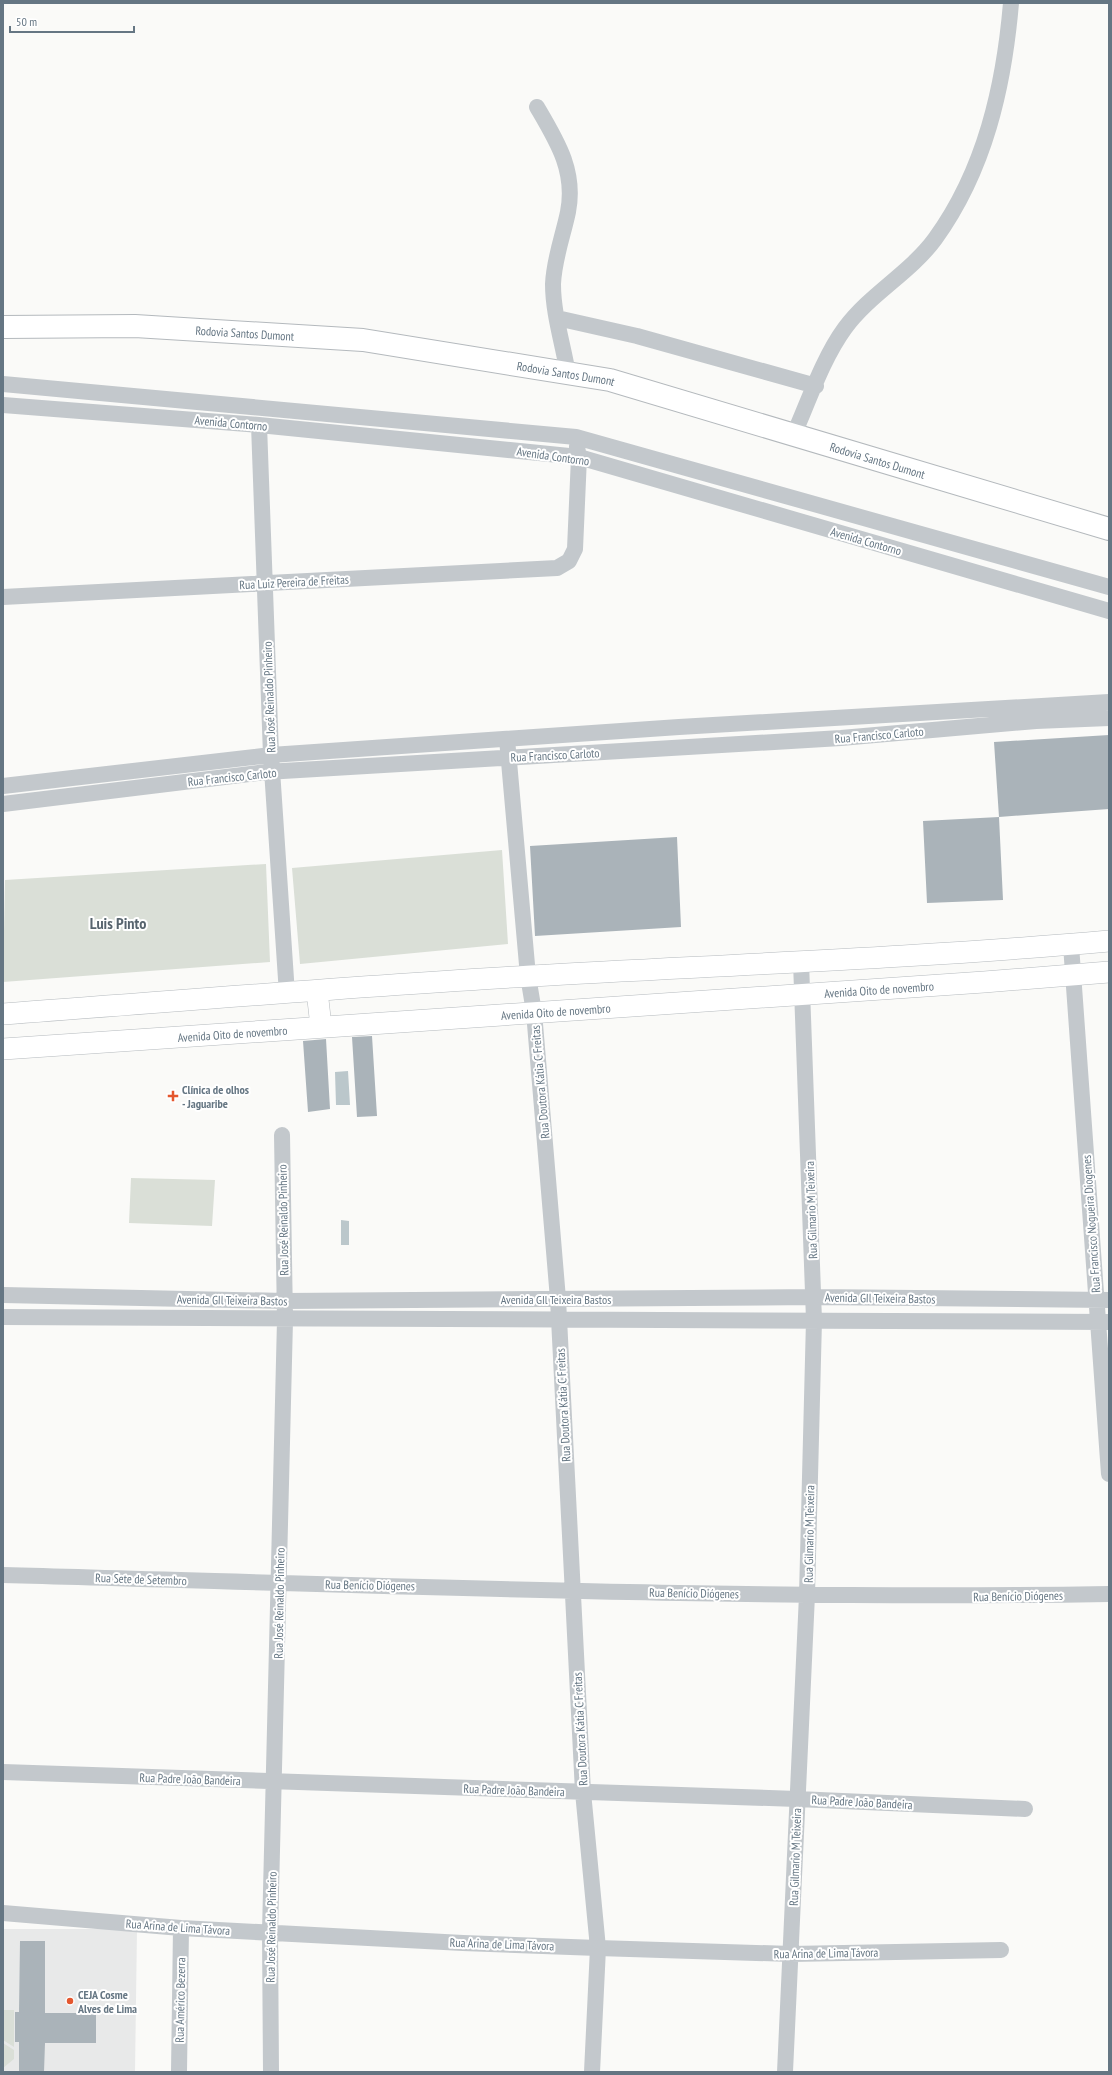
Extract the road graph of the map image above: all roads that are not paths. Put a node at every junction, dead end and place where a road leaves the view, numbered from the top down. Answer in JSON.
{"nodes":[{"id":1,"x":1011,"y":3,"type":"edge"},
{"id":2,"x":537,"y":107,"type":"dead end"},
{"id":3,"x":557,"y":318,"type":"junction"},
{"id":4,"x":3,"y":327,"type":"edge"},
{"id":5,"x":568,"y":374,"type":"junction"},
{"id":6,"x":3,"y":384,"type":"edge"},
{"id":7,"x":816,"y":386,"type":"junction"},
{"id":8,"x":3,"y":405,"type":"edge"},
{"id":9,"x":259,"y":425,"type":"junction"},
{"id":10,"x":794,"y":434,"type":"junction"},
{"id":11,"x":576,"y":437,"type":"junction"},
{"id":12,"x":579,"y":457,"type":"junction"},
{"id":13,"x":1109,"y":529,"type":"edge"},
{"id":14,"x":266,"y":584,"type":"junction"},
{"id":15,"x":1109,"y":587,"type":"edge"},
{"id":16,"x":3,"y":597,"type":"edge"},
{"id":17,"x":1109,"y":611,"type":"edge"},
{"id":18,"x":1109,"y":702,"type":"edge"},
{"id":19,"x":920,"y":713,"type":"junction"},
{"id":20,"x":1109,"y":718,"type":"edge"},
{"id":21,"x":782,"y":722,"type":"junction"},
{"id":22,"x":921,"y":731,"type":"junction"},
{"id":23,"x":508,"y":739,"type":"junction"},
{"id":24,"x":783,"y":742,"type":"junction"},
{"id":25,"x":394,"y":747,"type":"junction"},
{"id":26,"x":271,"y":755,"type":"junction"},
{"id":27,"x":510,"y":758,"type":"junction"},
{"id":28,"x":395,"y":765,"type":"junction"},
{"id":29,"x":272,"y":772,"type":"junction"},
{"id":30,"x":3,"y":786,"type":"edge"},
{"id":31,"x":3,"y":804,"type":"edge"},
{"id":32,"x":1109,"y":941,"type":"edge"},
{"id":33,"x":1071,"y":944,"type":"junction"},
{"id":34,"x":982,"y":952,"type":"junction"},
{"id":35,"x":801,"y":962,"type":"junction"},
{"id":36,"x":696,"y":967,"type":"junction"},
{"id":37,"x":1109,"y":972,"type":"edge"},
{"id":38,"x":1073,"y":974,"type":"junction"},
{"id":39,"x":528,"y":976,"type":"junction"},
{"id":40,"x":984,"y":982,"type":"junction"},
{"id":41,"x":317,"y":991,"type":"junction"},
{"id":42,"x":287,"y":994,"type":"junction"},
{"id":43,"x":803,"y":995,"type":"junction"},
{"id":44,"x":700,"y":1001,"type":"junction"},
{"id":45,"x":534,"y":1012,"type":"junction"},
{"id":46,"x":3,"y":1014,"type":"edge"},
{"id":47,"x":321,"y":1026,"type":"junction"},
{"id":48,"x":3,"y":1049,"type":"edge"},
{"id":49,"x":282,"y":1135,"type":"dead end"},
{"id":50,"x":3,"y":1295,"type":"edge"},
{"id":51,"x":814,"y":1297,"type":"junction"},
{"id":52,"x":401,"y":1299,"type":"junction"},
{"id":53,"x":558,"y":1299,"type":"junction"},
{"id":54,"x":1102,"y":1300,"type":"edge"},
{"id":55,"x":285,"y":1301,"type":"junction"},
{"id":56,"x":3,"y":1317,"type":"edge"},
{"id":57,"x":401,"y":1318,"type":"junction"},
{"id":58,"x":285,"y":1320,"type":"junction"},
{"id":59,"x":558,"y":1320,"type":"junction"},
{"id":60,"x":814,"y":1320,"type":"junction"},
{"id":61,"x":1103,"y":1322,"type":"edge"},
{"id":62,"x":1109,"y":1474,"type":"edge"},
{"id":63,"x":3,"y":1575,"type":"edge"},
{"id":64,"x":279,"y":1583,"type":"junction"},
{"id":65,"x":573,"y":1590,"type":"junction"},
{"id":66,"x":1109,"y":1594,"type":"edge"},
{"id":67,"x":807,"y":1596,"type":"junction"},
{"id":68,"x":3,"y":1772,"type":"edge"},
{"id":69,"x":274,"y":1781,"type":"junction"},
{"id":70,"x":583,"y":1792,"type":"junction"},
{"id":71,"x":797,"y":1799,"type":"junction"},
{"id":72,"x":1025,"y":1809,"type":"dead end"},
{"id":73,"x":3,"y":1913,"type":"edge"},
{"id":74,"x":181,"y":1928,"type":"junction"},
{"id":75,"x":270,"y":1932,"type":"junction"},
{"id":76,"x":598,"y":1948,"type":"junction"},
{"id":77,"x":1001,"y":1950,"type":"dead end"},
{"id":78,"x":791,"y":1954,"type":"junction"},
{"id":79,"x":179,"y":2072,"type":"edge"},
{"id":80,"x":271,"y":2072,"type":"edge"},
{"id":81,"x":592,"y":2072,"type":"edge"},
{"id":82,"x":784,"y":2072,"type":"edge"}],
"edges":[{"from":1,"to":7,"type":"street"},
{"from":2,"to":3,"type":"street"},
{"from":3,"to":5,"type":"street"},
{"from":3,"to":7,"type":"street"},
{"from":4,"to":5,"type":"highway","name":"Rodovia Santos Dumont"},
{"from":5,"to":10,"type":"highway","name":"Rodovia Santos Dumont"},
{"from":6,"to":11,"type":"street","name":"Avenida Contorno"},
{"from":7,"to":10,"type":"street"},
{"from":8,"to":9,"type":"street","name":"Avenida Contorno"},
{"from":9,"to":12,"type":"street","name":"Avenida Contorno"},
{"from":9,"to":14,"type":"street","name":"Rua José Reinaldo Pinheiro"},
{"from":10,"to":13,"type":"highway","name":"Rodovia Santos Dumont"},
{"from":11,"to":12,"type":"street"},
{"from":11,"to":15,"type":"street","name":"Avenida Contorno"},
{"from":12,"to":14,"type":"street","name":"Rua Luiz Pereira de Freitas"},
{"from":12,"to":17,"type":"street","name":"Avenida Contorno"},
{"from":14,"to":16,"type":"street","name":"Rua Luiz Pereira de Freitas"},
{"from":14,"to":26,"type":"street","name":"Rua José Reinaldo Pinheiro"},
{"from":18,"to":19,"type":"street","name":"Rua Francisco Carloto"},
{"from":19,"to":21,"type":"street","name":"Rua Francisco Carloto"},
{"from":19,"to":22,"type":"street"},
{"from":20,"to":22,"type":"street","name":"Rua Francisco Carloto"},
{"from":21,"to":23,"type":"street","name":"Rua Francisco Carloto"},
{"from":21,"to":24,"type":"street"},
{"from":22,"to":24,"type":"street","name":"Rua Francisco Carloto"},
{"from":23,"to":25,"type":"street","name":"Rua Francisco Carloto"},
{"from":23,"to":27,"type":"street","name":"Rua Doutora Kátia C Freitas"},
{"from":24,"to":27,"type":"street","name":"Rua Francisco Carloto"},
{"from":25,"to":26,"type":"street","name":"Rua Francisco Carloto"},
{"from":25,"to":28,"type":"street"},
{"from":26,"to":29,"type":"street","name":"Rua José Reinaldo Pinheiro"},
{"from":26,"to":30,"type":"street","name":"Rua Francisco Carloto"},
{"from":27,"to":28,"type":"street","name":"Rua Francisco Carloto"},
{"from":27,"to":39,"type":"street","name":"Rua Doutora Kátia C Freitas"},
{"from":28,"to":29,"type":"street","name":"Rua Francisco Carloto"},
{"from":29,"to":31,"type":"street","name":"Rua Francisco Carloto"},
{"from":29,"to":42,"type":"street","name":"Rua José Reinaldo Pinheiro"},
{"from":32,"to":33,"type":"main road"},
{"from":33,"to":34,"type":"main road"},
{"from":33,"to":38,"type":"street","name":"Rua Francisco Nogueira Diogenes"},
{"from":34,"to":35,"type":"main road"},
{"from":34,"to":40,"type":"main road"},
{"from":35,"to":36,"type":"main road"},
{"from":35,"to":43,"type":"street","name":"Rua Gilmario M Teixeira"},
{"from":36,"to":39,"type":"main road"},
{"from":36,"to":44,"type":"main road"},
{"from":37,"to":38,"type":"main road","name":"Avenida Oito de novembro"},
{"from":38,"to":40,"type":"main road","name":"Avenida Oito de novembro"},
{"from":38,"to":54,"type":"street","name":"Rua Francisco Nogueira Diogenes"},
{"from":39,"to":41,"type":"main road"},
{"from":39,"to":45,"type":"street","name":"Rua Doutora Kátia C Freitas"},
{"from":40,"to":43,"type":"main road","name":"Avenida Oito de novembro"},
{"from":41,"to":42,"type":"main road"},
{"from":41,"to":47,"type":"main road"},
{"from":42,"to":46,"type":"main road"},
{"from":43,"to":44,"type":"main road","name":"Avenida Oito de novembro"},
{"from":43,"to":51,"type":"street","name":"Rua Gilmario M Teixeira"},
{"from":44,"to":45,"type":"main road","name":"Avenida Oito de novembro"},
{"from":45,"to":47,"type":"main road","name":"Avenida Oito de novembro"},
{"from":45,"to":53,"type":"street","name":"Rua Doutora Kátia C Freitas"},
{"from":47,"to":48,"type":"main road","name":"Avenida Oito de novembro"},
{"from":49,"to":55,"type":"street","name":"Rua José Reinaldo Pinheiro"},
{"from":50,"to":55,"type":"street","name":"Avenida GIl Teixeira Bastos"},
{"from":51,"to":53,"type":"street","name":"Avenida GIl Teixeira Bastos"},
{"from":51,"to":54,"type":"street","name":"Avenida GIl Teixeira Bastos"},
{"from":51,"to":60,"type":"street","name":"Rua Gilmario M Teixeira"},
{"from":52,"to":53,"type":"street","name":"Avenida GIl Teixeira Bastos"},
{"from":52,"to":55,"type":"street","name":"Avenida GIl Teixeira Bastos"},
{"from":52,"to":57,"type":"street"},
{"from":53,"to":59,"type":"street","name":"Rua Doutora Kátia C Freitas"},
{"from":54,"to":61,"type":"street","name":"Rua Francisco Nogueira Diogenes"},
{"from":55,"to":58,"type":"street","name":"Rua José Reinaldo Pinheiro"},
{"from":56,"to":58,"type":"street","name":"Avenida GIl Teixeira Bastos"},
{"from":57,"to":58,"type":"street","name":"Avenida GIl Teixeira Bastos"},
{"from":57,"to":59,"type":"street","name":"Avenida GIl Teixeira Bastos"},
{"from":58,"to":64,"type":"street","name":"Rua José Reinaldo Pinheiro"},
{"from":59,"to":60,"type":"street","name":"Avenida GIl Teixeira Bastos"},
{"from":59,"to":65,"type":"street","name":"Rua Doutora Kátia C Freitas"},
{"from":60,"to":61,"type":"street","name":"Avenida GIl Teixeira Bastos"},
{"from":60,"to":67,"type":"street","name":"Rua Gilmario M Teixeira"},
{"from":61,"to":62,"type":"street","name":"Rua Francisco Nogueira Diogenes"},
{"from":63,"to":64,"type":"street","name":"Rua Sete de Setembro"},
{"from":64,"to":65,"type":"street","name":"Rua Benício Diógenes"},
{"from":64,"to":69,"type":"street","name":"Rua José Reinaldo Pinheiro"},
{"from":65,"to":67,"type":"street","name":"Rua Benício Diógenes"},
{"from":65,"to":70,"type":"street","name":"Rua Doutora Kátia C Freitas"},
{"from":66,"to":67,"type":"street","name":"Rua Benício Diógenes"},
{"from":67,"to":71,"type":"street","name":"Rua Gilmario M Teixeira"},
{"from":68,"to":69,"type":"street","name":"Rua Padre João Bandeira"},
{"from":69,"to":70,"type":"street","name":"Rua Padre João Bandeira"},
{"from":69,"to":75,"type":"street","name":"Rua José Reinaldo Pinheiro"},
{"from":70,"to":71,"type":"street","name":"Rua Padre João Bandeira"},
{"from":70,"to":76,"type":"street","name":"Rua Doutora Kátia C Freitas"},
{"from":71,"to":72,"type":"street","name":"Rua Padre João Bandeira"},
{"from":71,"to":78,"type":"street","name":"Rua Gilmario M Teixeira"},
{"from":73,"to":74,"type":"street","name":"Rua Arina de Lima Távora"},
{"from":74,"to":75,"type":"street","name":"Rua Arina de Lima Távora"},
{"from":74,"to":79,"type":"street","name":"Rua Américo Bezerra"},
{"from":75,"to":76,"type":"street","name":"Rua Arina de Lima Távora"},
{"from":75,"to":80,"type":"street","name":"Rua José Reinaldo Pinheiro"},
{"from":76,"to":78,"type":"street","name":"Rua Arina de Lima Távora"},
{"from":76,"to":81,"type":"street","name":"Rua Doutora Kátia C Freitas"},
{"from":77,"to":78,"type":"street","name":"Rua Arina de Lima Távora"},
{"from":78,"to":82,"type":"street","name":"Rua Gilmario M Teixeira"}]}
